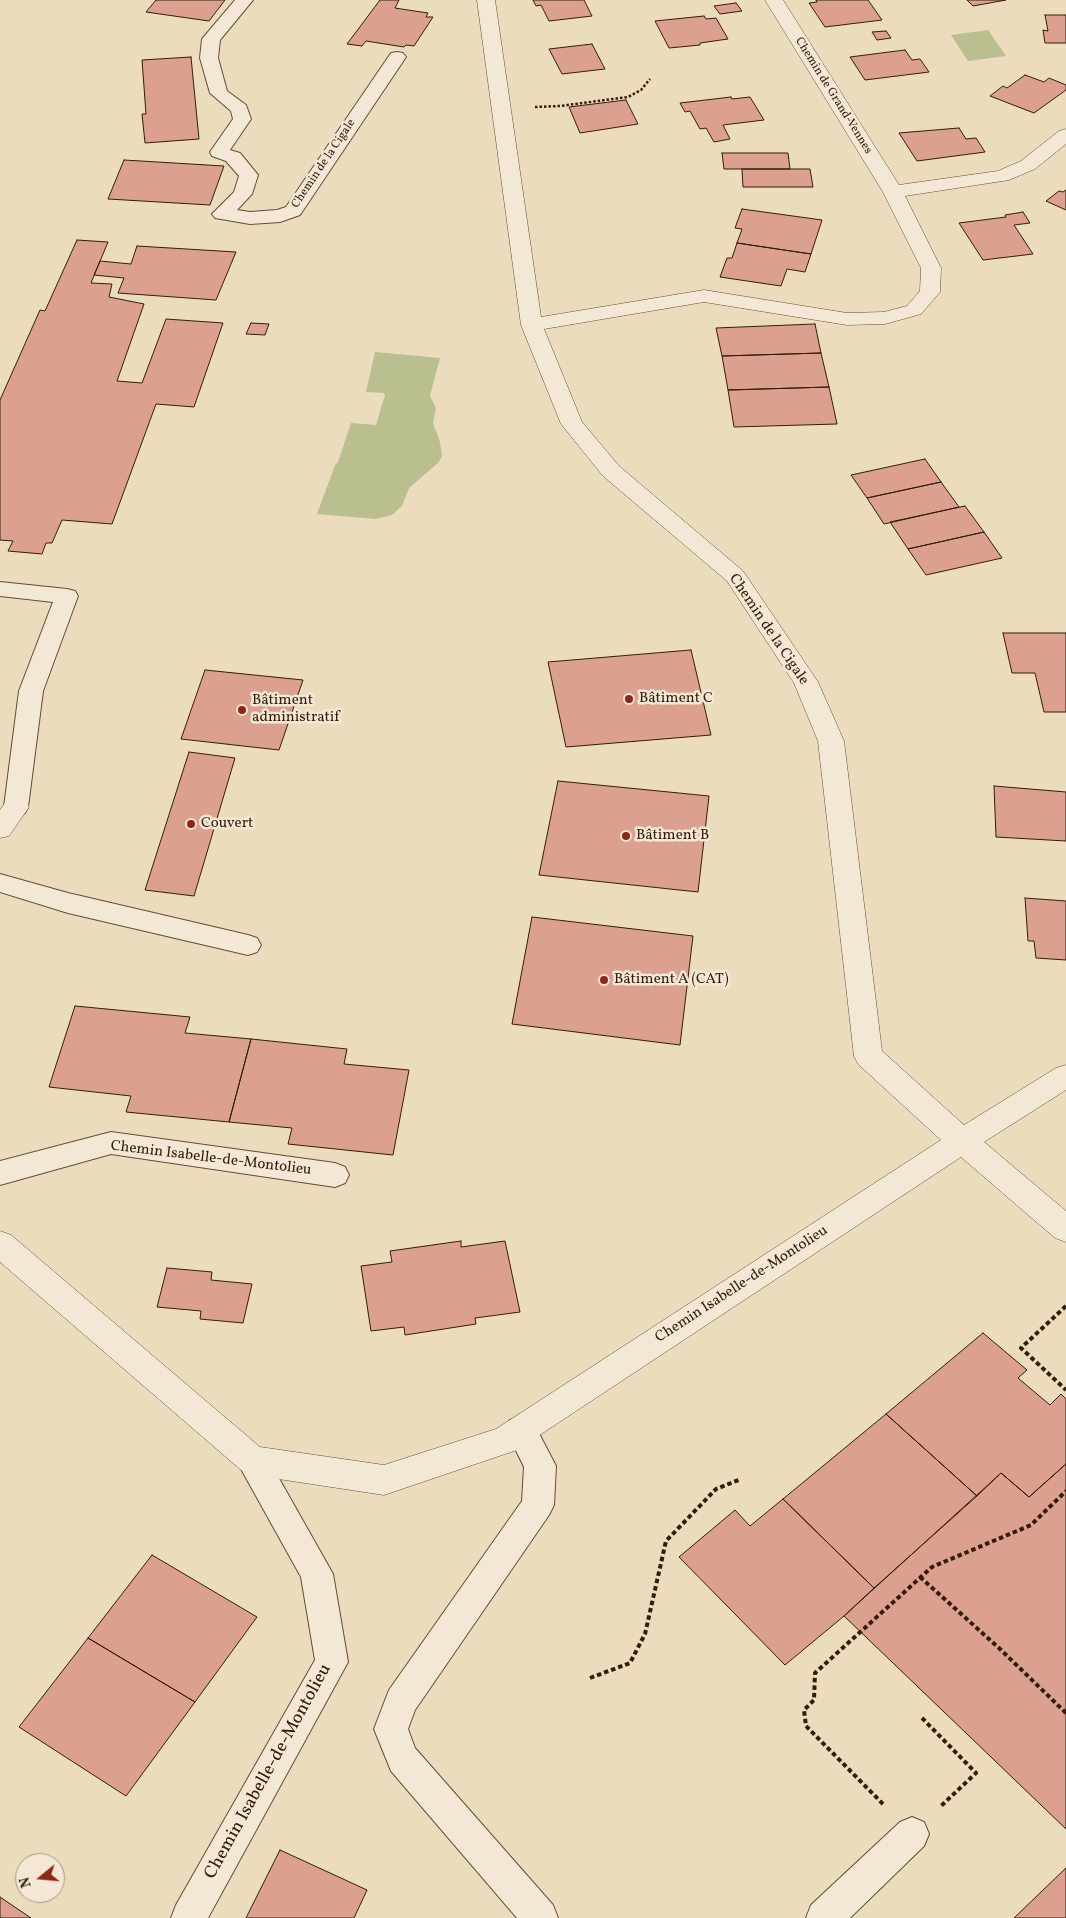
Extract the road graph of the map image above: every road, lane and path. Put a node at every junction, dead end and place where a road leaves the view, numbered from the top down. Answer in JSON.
{"nodes":[{"id":1,"x":244,"y":0,"type":"edge"},
{"id":2,"x":486,"y":0,"type":"edge"},
{"id":3,"x":774,"y":0,"type":"edge"},
{"id":4,"x":397,"y":57,"type":"dead end"},
{"id":5,"x":650,"y":79,"type":"dead end"},
{"id":6,"x":533,"y":107,"type":"dead end"},
{"id":7,"x":1066,"y":135,"type":"edge"},
{"id":8,"x":893,"y":192,"type":"junction"},
{"id":9,"x":532,"y":325,"type":"junction"},
{"id":10,"x":0,"y":589,"type":"edge"},
{"id":11,"x":16,"y":807,"type":"joint"},
{"id":12,"x":0,"y":829,"type":"edge"},
{"id":13,"x":0,"y":883,"type":"edge"},
{"id":14,"x":248,"y":945,"type":"dead end"},
{"id":15,"x":1066,"y":1076,"type":"edge"},
{"id":16,"x":962,"y":1141,"type":"junction"},
{"id":17,"x":0,"y":1173,"type":"edge"},
{"id":18,"x":335,"y":1175,"type":"dead end"},
{"id":19,"x":1066,"y":1229,"type":"edge"},
{"id":20,"x":0,"y":1244,"type":"edge"},
{"id":21,"x":1066,"y":1306,"type":"edge"},
{"id":22,"x":1066,"y":1390,"type":"edge"},
{"id":23,"x":521,"y":1430,"type":"junction"},
{"id":24,"x":252,"y":1460,"type":"junction"},
{"id":25,"x":741,"y":1479,"type":"dead end"},
{"id":26,"x":1066,"y":1491,"type":"edge"},
{"id":27,"x":920,"y":1577,"type":"junction"},
{"id":28,"x":590,"y":1678,"type":"dead end"},
{"id":29,"x":1066,"y":1712,"type":"edge"},
{"id":30,"x":922,"y":1718,"type":"dead end"},
{"id":31,"x":912,"y":1834,"type":"junction"},
{"id":32,"x":189,"y":1918,"type":"edge"},
{"id":33,"x":540,"y":1918,"type":"edge"},
{"id":34,"x":824,"y":1918,"type":"edge"}],
"edges":[{"from":1,"to":4,"type":"lane","name":"Chemin de la Cigale"},
{"from":2,"to":9,"type":"street","name":"Chemin de la Cigale"},
{"from":3,"to":8,"type":"street","name":"Chemin de Grand-Vennes"},
{"from":5,"to":6,"type":"path"},
{"from":7,"to":8,"type":"street"},
{"from":8,"to":9,"type":"street","name":"Chemin de Grand-Vennes"},
{"from":9,"to":16,"type":"street","name":"Chemin de la Cigale"},
{"from":10,"to":11,"type":"lane"},
{"from":11,"to":12,"type":"street"},
{"from":13,"to":14,"type":"lane"},
{"from":15,"to":16,"type":"street","name":"Chemin Isabelle-de-Montolieu"},
{"from":16,"to":19,"type":"street"},
{"from":16,"to":23,"type":"street","name":"Chemin Isabelle-de-Montolieu"},
{"from":17,"to":18,"type":"lane","name":"Chemin Isabelle-de-Montolieu"},
{"from":20,"to":24,"type":"street","name":"Chemin Isabelle-de-Montolieu"},
{"from":21,"to":22,"type":"path"},
{"from":23,"to":24,"type":"street","name":"Chemin Isabelle-de-Montolieu"},
{"from":23,"to":33,"type":"lane"},
{"from":24,"to":32,"type":"lane","name":"Chemin Isabelle-de-Montolieu"},
{"from":25,"to":28,"type":"path"},
{"from":26,"to":27,"type":"path"},
{"from":27,"to":29,"type":"path"},
{"from":27,"to":31,"type":"path"},
{"from":30,"to":31,"type":"path"},
{"from":31,"to":34,"type":"lane"}]}
